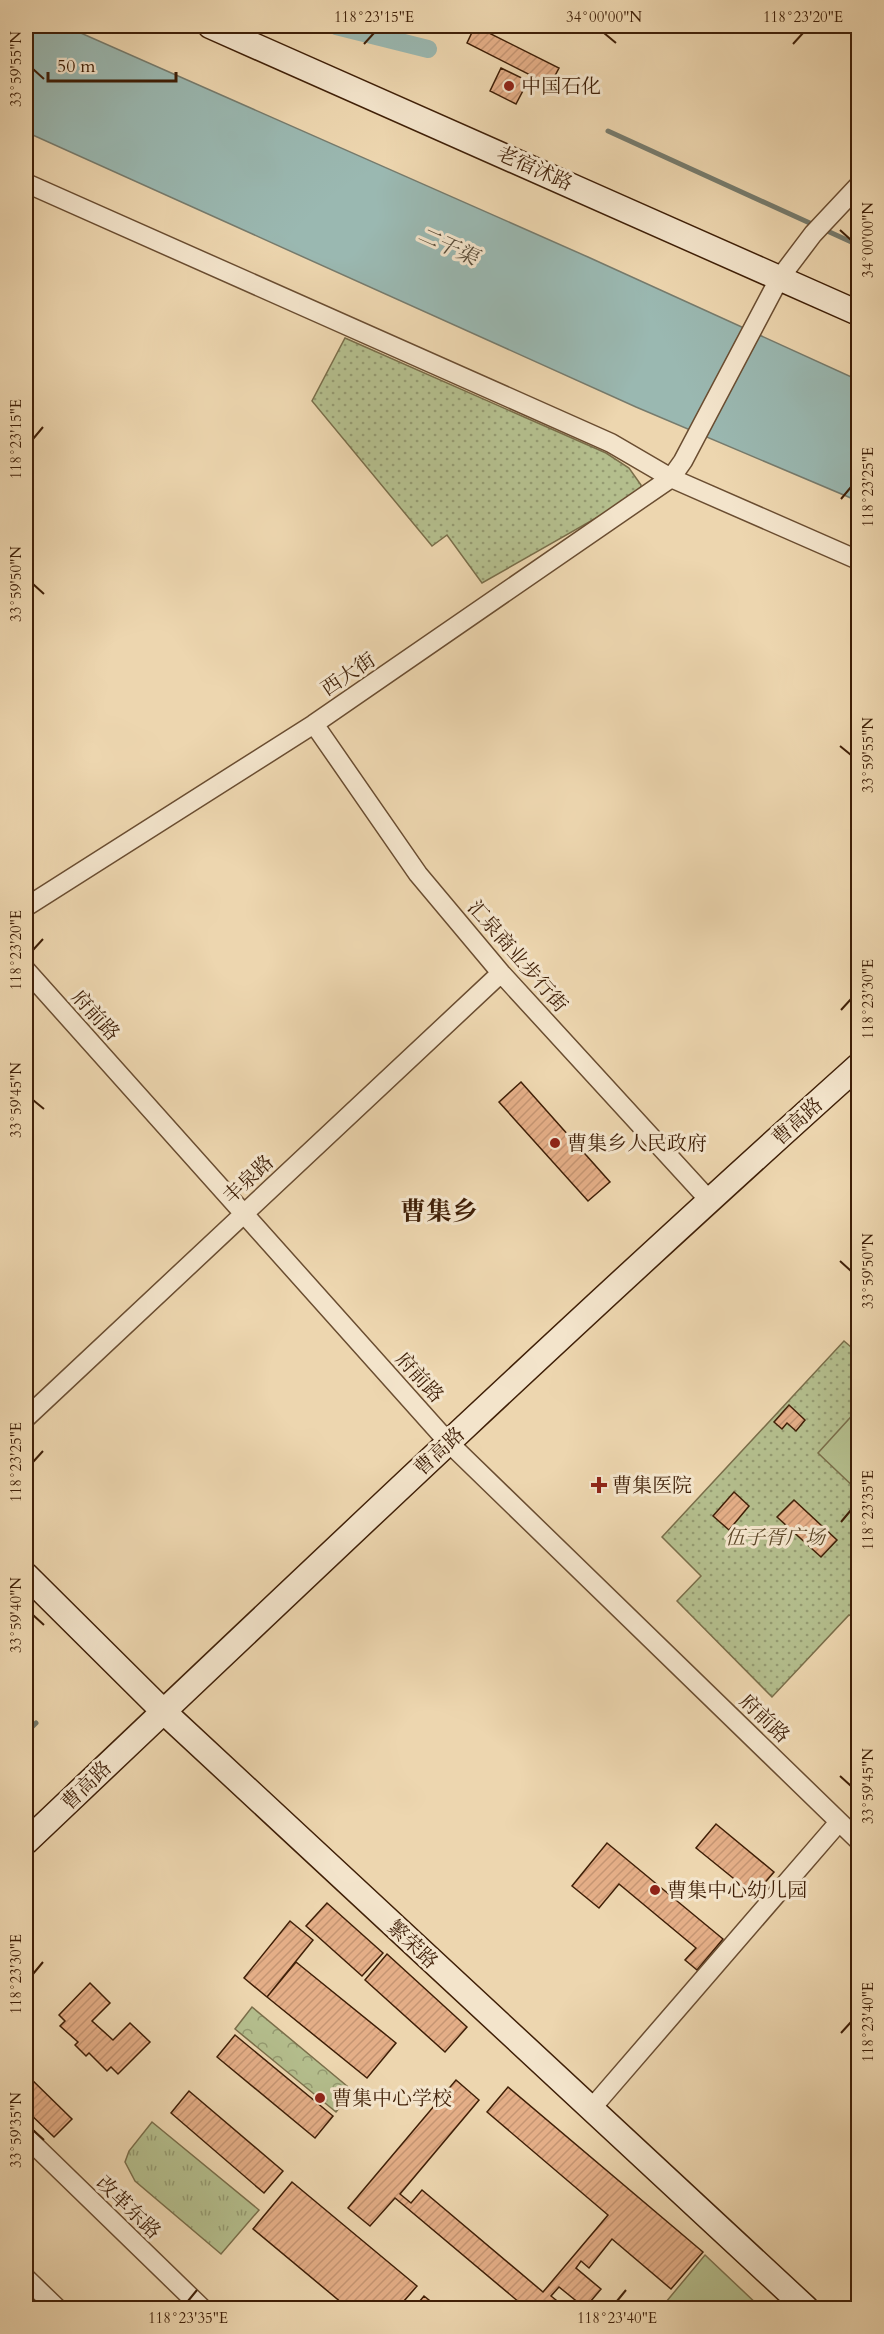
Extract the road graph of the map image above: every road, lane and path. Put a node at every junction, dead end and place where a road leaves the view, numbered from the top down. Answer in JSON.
{"nodes":[{"id":1,"x":210,"y":26,"type":"edge"},
{"id":2,"x":26,"y":183,"type":"edge"},
{"id":3,"x":858,"y":186,"type":"edge"},
{"id":4,"x":779,"y":279,"type":"junction"},
{"id":5,"x":858,"y":313,"type":"edge"},
{"id":6,"x":671,"y":478,"type":"junction"},
{"id":7,"x":858,"y":560,"type":"edge"},
{"id":8,"x":314,"y":724,"type":"junction"},
{"id":9,"x":26,"y":907,"type":"edge"},
{"id":10,"x":26,"y":970,"type":"edge"},
{"id":11,"x":501,"y":973,"type":"junction"},
{"id":12,"x":858,"y":1066,"type":"edge"},
{"id":13,"x":709,"y":1200,"type":"junction"},
{"id":14,"x":243,"y":1214,"type":"junction"},
{"id":15,"x":26,"y":1418,"type":"edge"},
{"id":16,"x":448,"y":1442,"type":"junction"},
{"id":17,"x":26,"y":1575,"type":"edge"},
{"id":18,"x":163,"y":1711,"type":"junction"},
{"id":19,"x":839,"y":1821,"type":"junction"},
{"id":20,"x":858,"y":1840,"type":"edge"},
{"id":21,"x":26,"y":1842,"type":"edge"},
{"id":22,"x":591,"y":2109,"type":"junction"},
{"id":23,"x":26,"y":2137,"type":"edge"},
{"id":24,"x":26,"y":2278,"type":"edge"},
{"id":25,"x":57,"y":2308,"type":"edge"},
{"id":26,"x":202,"y":2308,"type":"edge"},
{"id":27,"x":806,"y":2308,"type":"edge"}],
"edges":[{"from":1,"to":4,"type":"street","name":"老宿沭路"},
{"from":2,"to":6,"type":"street"},
{"from":3,"to":4,"type":"street","name":"西大街"},
{"from":4,"to":5,"type":"street","name":"老宿沭路"},
{"from":4,"to":6,"type":"street","name":"西大街"},
{"from":6,"to":7,"type":"street"},
{"from":6,"to":8,"type":"street","name":"西大街"},
{"from":8,"to":9,"type":"street","name":"西大街"},
{"from":8,"to":11,"type":"street","name":"汇泉商业步行街"},
{"from":10,"to":14,"type":"street","name":"府前路"},
{"from":11,"to":13,"type":"street","name":"汇泉商业步行街"},
{"from":11,"to":14,"type":"street","name":"丰泉路"},
{"from":12,"to":13,"type":"street","name":"曹高路"},
{"from":13,"to":16,"type":"street","name":"曹高路"},
{"from":14,"to":15,"type":"street","name":"丰泉路"},
{"from":14,"to":16,"type":"street","name":"府前路"},
{"from":16,"to":18,"type":"street","name":"曹高路"},
{"from":16,"to":19,"type":"street","name":"府前路"},
{"from":17,"to":18,"type":"street","name":"繁荣路"},
{"from":18,"to":21,"type":"street","name":"曹高路"},
{"from":18,"to":22,"type":"street","name":"繁荣路"},
{"from":19,"to":20,"type":"street","name":"府前路"},
{"from":19,"to":22,"type":"street"},
{"from":22,"to":27,"type":"street","name":"繁荣路"},
{"from":23,"to":26,"type":"street","name":"改革东路"},
{"from":24,"to":25,"type":"street"}]}
